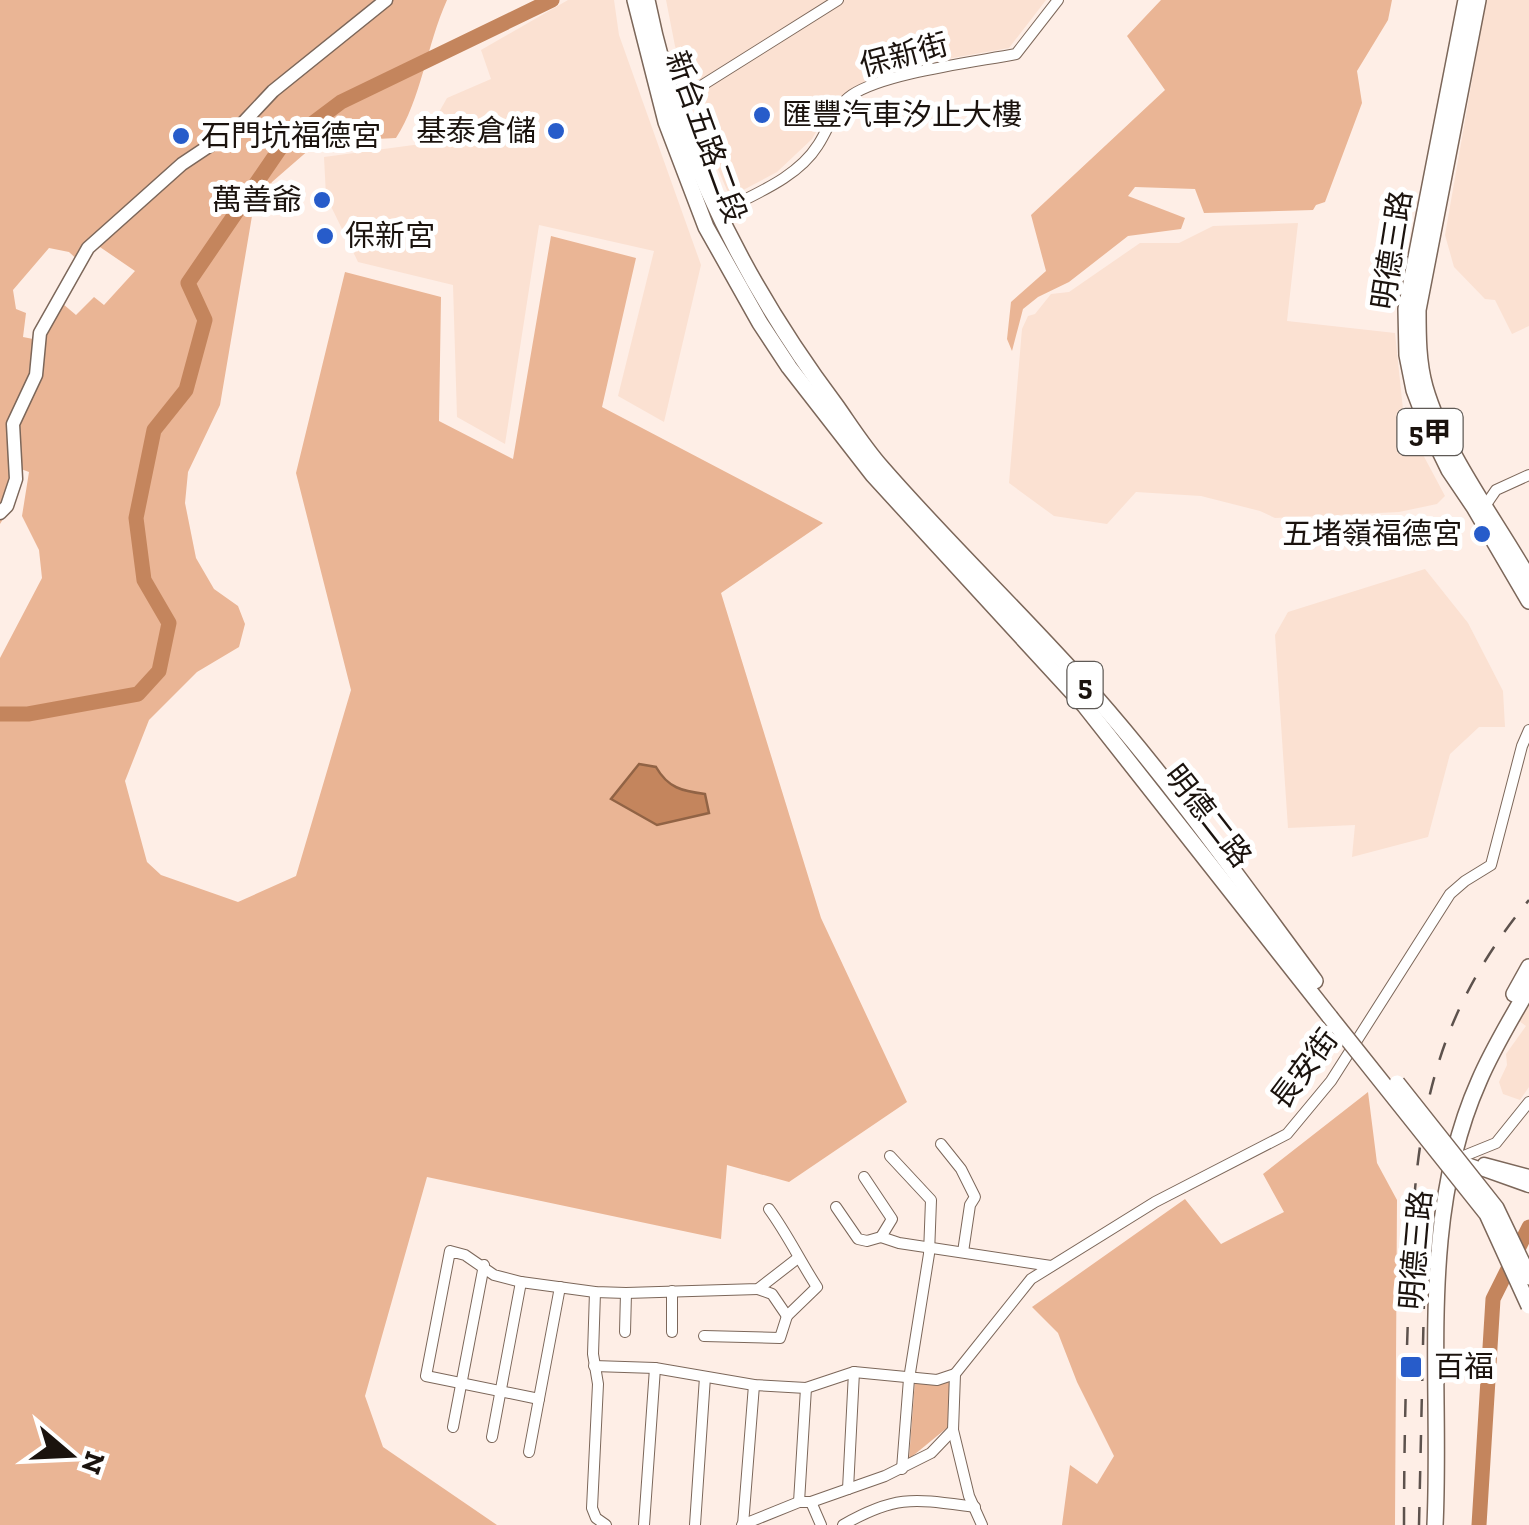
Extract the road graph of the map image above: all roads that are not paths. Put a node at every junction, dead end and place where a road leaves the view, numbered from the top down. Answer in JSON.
{"nodes":[{"id":1,"x":386,"y":0,"type":"edge"},
{"id":2,"x":635,"y":0,"type":"edge"},
{"id":3,"x":647,"y":0,"type":"edge"},
{"id":4,"x":838,"y":0,"type":"edge"},
{"id":5,"x":1058,"y":0,"type":"edge"},
{"id":6,"x":1466,"y":0,"type":"edge"},
{"id":7,"x":1478,"y":0,"type":"edge"},
{"id":8,"x":682,"y":98,"type":"dead end"},
{"id":9,"x":1433,"y":198,"type":"junction"},
{"id":10,"x":724,"y":210,"type":"dead end"},
{"id":11,"x":809,"y":383,"type":"junction"},
{"id":12,"x":1529,"y":475,"type":"edge"},
{"id":13,"x":1468,"y":488,"type":"junction"},
{"id":14,"x":1496,"y":490,"type":"junction"},
{"id":15,"x":1483,"y":510,"type":"junction"},
{"id":16,"x":0,"y":512,"type":"edge"},
{"id":17,"x":1529,"y":579,"type":"edge"},
{"id":18,"x":1529,"y":601,"type":"edge"},
{"id":19,"x":1529,"y":730,"type":"edge"},
{"id":20,"x":1529,"y":967,"type":"edge"},
{"id":21,"x":1529,"y":987,"type":"edge"},
{"id":22,"x":1333,"y":1013,"type":"junction"},
{"id":23,"x":1529,"y":1102,"type":"edge"},
{"id":24,"x":941,"y":1144,"type":"dead end"},
{"id":25,"x":890,"y":1156,"type":"dead end"},
{"id":26,"x":1454,"y":1160,"type":"junction"},
{"id":27,"x":1497,"y":1170,"type":"junction"},
{"id":28,"x":1529,"y":1176,"type":"edge"},
{"id":29,"x":864,"y":1177,"type":"dead end"},
{"id":30,"x":1529,"y":1186,"type":"edge"},
{"id":31,"x":836,"y":1207,"type":"dead end"},
{"id":32,"x":769,"y":1209,"type":"dead end"},
{"id":33,"x":881,"y":1236,"type":"junction"},
{"id":34,"x":930,"y":1247,"type":"junction"},
{"id":35,"x":963,"y":1252,"type":"junction"},
{"id":36,"x":798,"y":1258,"type":"junction"},
{"id":37,"x":484,"y":1265,"type":"junction"},
{"id":38,"x":1052,"y":1266,"type":"junction"},
{"id":39,"x":1529,"y":1277,"type":"edge"},
{"id":40,"x":522,"y":1282,"type":"junction"},
{"id":41,"x":560,"y":1287,"type":"junction"},
{"id":42,"x":758,"y":1289,"type":"junction"},
{"id":43,"x":594,"y":1292,"type":"junction"},
{"id":44,"x":672,"y":1292,"type":"junction"},
{"id":45,"x":626,"y":1293,"type":"junction"},
{"id":46,"x":1529,"y":1306,"type":"edge"},
{"id":47,"x":787,"y":1316,"type":"junction"},
{"id":48,"x":625,"y":1332,"type":"dead end"},
{"id":49,"x":672,"y":1332,"type":"dead end"},
{"id":50,"x":704,"y":1336,"type":"dead end"},
{"id":51,"x":594,"y":1366,"type":"junction"},
{"id":52,"x":655,"y":1368,"type":"junction"},
{"id":53,"x":854,"y":1372,"type":"junction"},
{"id":54,"x":955,"y":1374,"type":"junction"},
{"id":55,"x":705,"y":1376,"type":"junction"},
{"id":56,"x":909,"y":1379,"type":"junction"},
{"id":57,"x":464,"y":1383,"type":"junction"},
{"id":58,"x":754,"y":1385,"type":"junction"},
{"id":59,"x":806,"y":1388,"type":"junction"},
{"id":60,"x":500,"y":1392,"type":"junction"},
{"id":61,"x":539,"y":1399,"type":"junction"},
{"id":62,"x":453,"y":1427,"type":"dead end"},
{"id":63,"x":952,"y":1430,"type":"junction"},
{"id":64,"x":492,"y":1438,"type":"dead end"},
{"id":65,"x":530,"y":1452,"type":"dead end"},
{"id":66,"x":902,"y":1469,"type":"junction"},
{"id":67,"x":848,"y":1488,"type":"junction"},
{"id":68,"x":804,"y":1502,"type":"junction"},
{"id":69,"x":975,"y":1507,"type":"junction"},
{"id":70,"x":606,"y":1525,"type":"edge"},
{"id":71,"x":644,"y":1525,"type":"edge"},
{"id":72,"x":695,"y":1525,"type":"edge"},
{"id":73,"x":743,"y":1525,"type":"edge"},
{"id":74,"x":821,"y":1525,"type":"edge"},
{"id":75,"x":842,"y":1525,"type":"edge"},
{"id":76,"x":982,"y":1525,"type":"edge"},
{"id":77,"x":1435,"y":1525,"type":"edge"}],
"edges":[{"from":1,"to":16,"type":"street"},
{"from":2,"to":11,"type":"main road","name":"新台五路二段","number":"5"},
{"from":3,"to":11,"type":"main road","name":"新台五路二段","number":"5"},
{"from":4,"to":8,"type":"street"},
{"from":5,"to":10,"type":"street","name":"保新街"},
{"from":6,"to":9,"type":"main road","name":"明德三路","number":"5甲"},
{"from":7,"to":9,"type":"main road","name":"明德三路","number":"5甲"},
{"from":9,"to":13,"type":"main road","name":"明德三路","number":"5甲"},
{"from":11,"to":22,"type":"main road","name":"明德二路","number":"5"},
{"from":12,"to":14,"type":"street"},
{"from":13,"to":14,"type":"street"},
{"from":13,"to":15,"type":"main road","name":"明德三路","number":"5甲"},
{"from":14,"to":15,"type":"street"},
{"from":15,"to":17,"type":"main road","name":"明德三路","number":"5甲"},
{"from":15,"to":18,"type":"main road","name":"明德三路","number":"5甲"},
{"from":19,"to":38,"type":"street","name":"長安街"},
{"from":20,"to":26,"type":"main road","name":"明德三路"},
{"from":21,"to":26,"type":"main road","name":"明德三路"},
{"from":22,"to":39,"type":"main road","name":"明德二路","number":"5","bridge":true},
{"from":22,"to":46,"type":"main road","name":"明德二路","number":"5","bridge":true},
{"from":23,"to":26,"type":"street"},
{"from":24,"to":35,"type":"street"},
{"from":25,"to":34,"type":"street"},
{"from":26,"to":27,"type":"street"},
{"from":26,"to":77,"type":"main road","name":"明德三路"},
{"from":27,"to":28,"type":"street"},
{"from":27,"to":30,"type":"street"},
{"from":29,"to":33,"type":"street"},
{"from":31,"to":33,"type":"street"},
{"from":32,"to":36,"type":"street"},
{"from":33,"to":34,"type":"street"},
{"from":34,"to":35,"type":"street"},
{"from":34,"to":56,"type":"street"},
{"from":35,"to":38,"type":"street"},
{"from":36,"to":42,"type":"street"},
{"from":36,"to":47,"type":"street"},
{"from":37,"to":40,"type":"street"},
{"from":37,"to":57,"type":"street"},
{"from":37,"to":57,"type":"street"},
{"from":38,"to":54,"type":"street","name":"長安街"},
{"from":40,"to":41,"type":"street"},
{"from":40,"to":60,"type":"street"},
{"from":41,"to":43,"type":"street"},
{"from":41,"to":61,"type":"street"},
{"from":42,"to":44,"type":"street"},
{"from":42,"to":47,"type":"street"},
{"from":43,"to":45,"type":"street"},
{"from":43,"to":51,"type":"street"},
{"from":44,"to":45,"type":"street"},
{"from":44,"to":49,"type":"street"},
{"from":45,"to":48,"type":"street"},
{"from":47,"to":50,"type":"street"},
{"from":51,"to":52,"type":"street"},
{"from":51,"to":70,"type":"street"},
{"from":52,"to":55,"type":"street"},
{"from":52,"to":71,"type":"street"},
{"from":53,"to":56,"type":"street"},
{"from":53,"to":59,"type":"street"},
{"from":53,"to":67,"type":"street"},
{"from":54,"to":56,"type":"street"},
{"from":54,"to":63,"type":"street"},
{"from":55,"to":58,"type":"street"},
{"from":55,"to":72,"type":"street"},
{"from":56,"to":66,"type":"street"},
{"from":57,"to":60,"type":"street"},
{"from":57,"to":62,"type":"street"},
{"from":58,"to":59,"type":"street"},
{"from":58,"to":73,"type":"street"},
{"from":59,"to":68,"type":"street"},
{"from":60,"to":61,"type":"street"},
{"from":60,"to":64,"type":"street"},
{"from":61,"to":65,"type":"street"},
{"from":63,"to":66,"type":"street"},
{"from":63,"to":69,"type":"street"},
{"from":66,"to":67,"type":"street"},
{"from":67,"to":68,"type":"street"},
{"from":68,"to":73,"type":"street"},
{"from":68,"to":74,"type":"street"},
{"from":69,"to":75,"type":"street"},
{"from":69,"to":76,"type":"street"}]}
